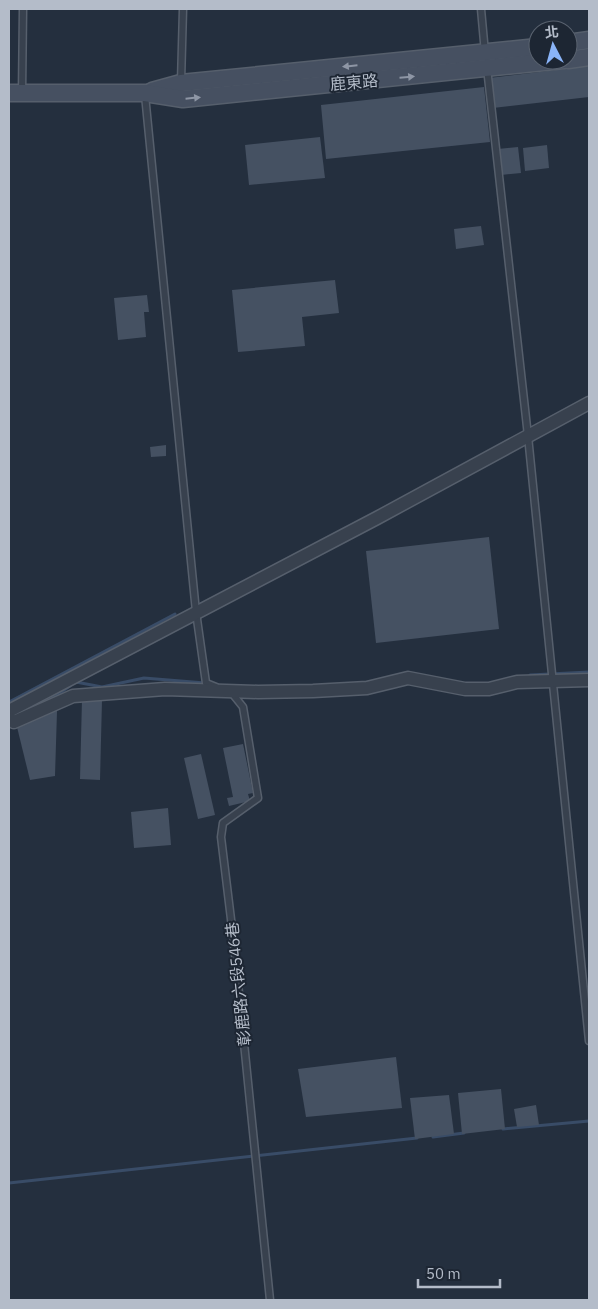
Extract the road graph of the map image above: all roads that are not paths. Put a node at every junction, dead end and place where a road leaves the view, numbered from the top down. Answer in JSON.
{"nodes":[{"id":1,"x":23,"y":9,"type":"edge"},
{"id":2,"x":183,"y":9,"type":"edge"},
{"id":3,"x":481,"y":9,"type":"edge"},
{"id":4,"x":528,"y":49,"type":"edge"},
{"id":5,"x":528,"y":60,"type":"edge"},
{"id":6,"x":486,"y":61,"type":"junction"},
{"id":7,"x":181,"y":83,"type":"junction"},
{"id":8,"x":145,"y":93,"type":"junction"},
{"id":9,"x":15,"y":94,"type":"edge"},
{"id":10,"x":589,"y":404,"type":"edge"},
{"id":11,"x":528,"y":436,"type":"junction"},
{"id":12,"x":196,"y":612,"type":"junction"},
{"id":13,"x":589,"y":680,"type":"edge"},
{"id":14,"x":551,"y":681,"type":"junction"},
{"id":15,"x":232,"y":692,"type":"junction"},
{"id":16,"x":9,"y":712,"type":"edge"},
{"id":17,"x":9,"y":719,"type":"edge"},
{"id":18,"x":589,"y":1041,"type":"edge"},
{"id":19,"x":270,"y":1300,"type":"edge"}],
"edges":[{"from":1,"to":9,"type":"lane"},
{"from":2,"to":7,"type":"lane"},
{"from":3,"to":6,"type":"lane"},
{"from":4,"to":6,"type":"street","name":"鹿東路"},
{"from":5,"to":6,"type":"street","name":"鹿東路"},
{"from":6,"to":7,"type":"street","name":"鹿東路","one_way":true},
{"from":8,"to":6,"type":"street","name":"鹿東路","one_way":true},
{"from":6,"to":11,"type":"lane"},
{"from":7,"to":8,"type":"street","name":"鹿東路"},
{"from":8,"to":9,"type":"street","name":"鹿東路"},
{"from":8,"to":12,"type":"lane"},
{"from":10,"to":11,"type":"street"},
{"from":11,"to":12,"type":"street"},
{"from":11,"to":14,"type":"lane"},
{"from":12,"to":15,"type":"lane"},
{"from":12,"to":16,"type":"street"},
{"from":13,"to":14,"type":"street"},
{"from":14,"to":15,"type":"street"},
{"from":14,"to":18,"type":"lane"},
{"from":15,"to":17,"type":"street"},
{"from":15,"to":19,"type":"lane","name":"彰鹿路六段546巷"}]}
